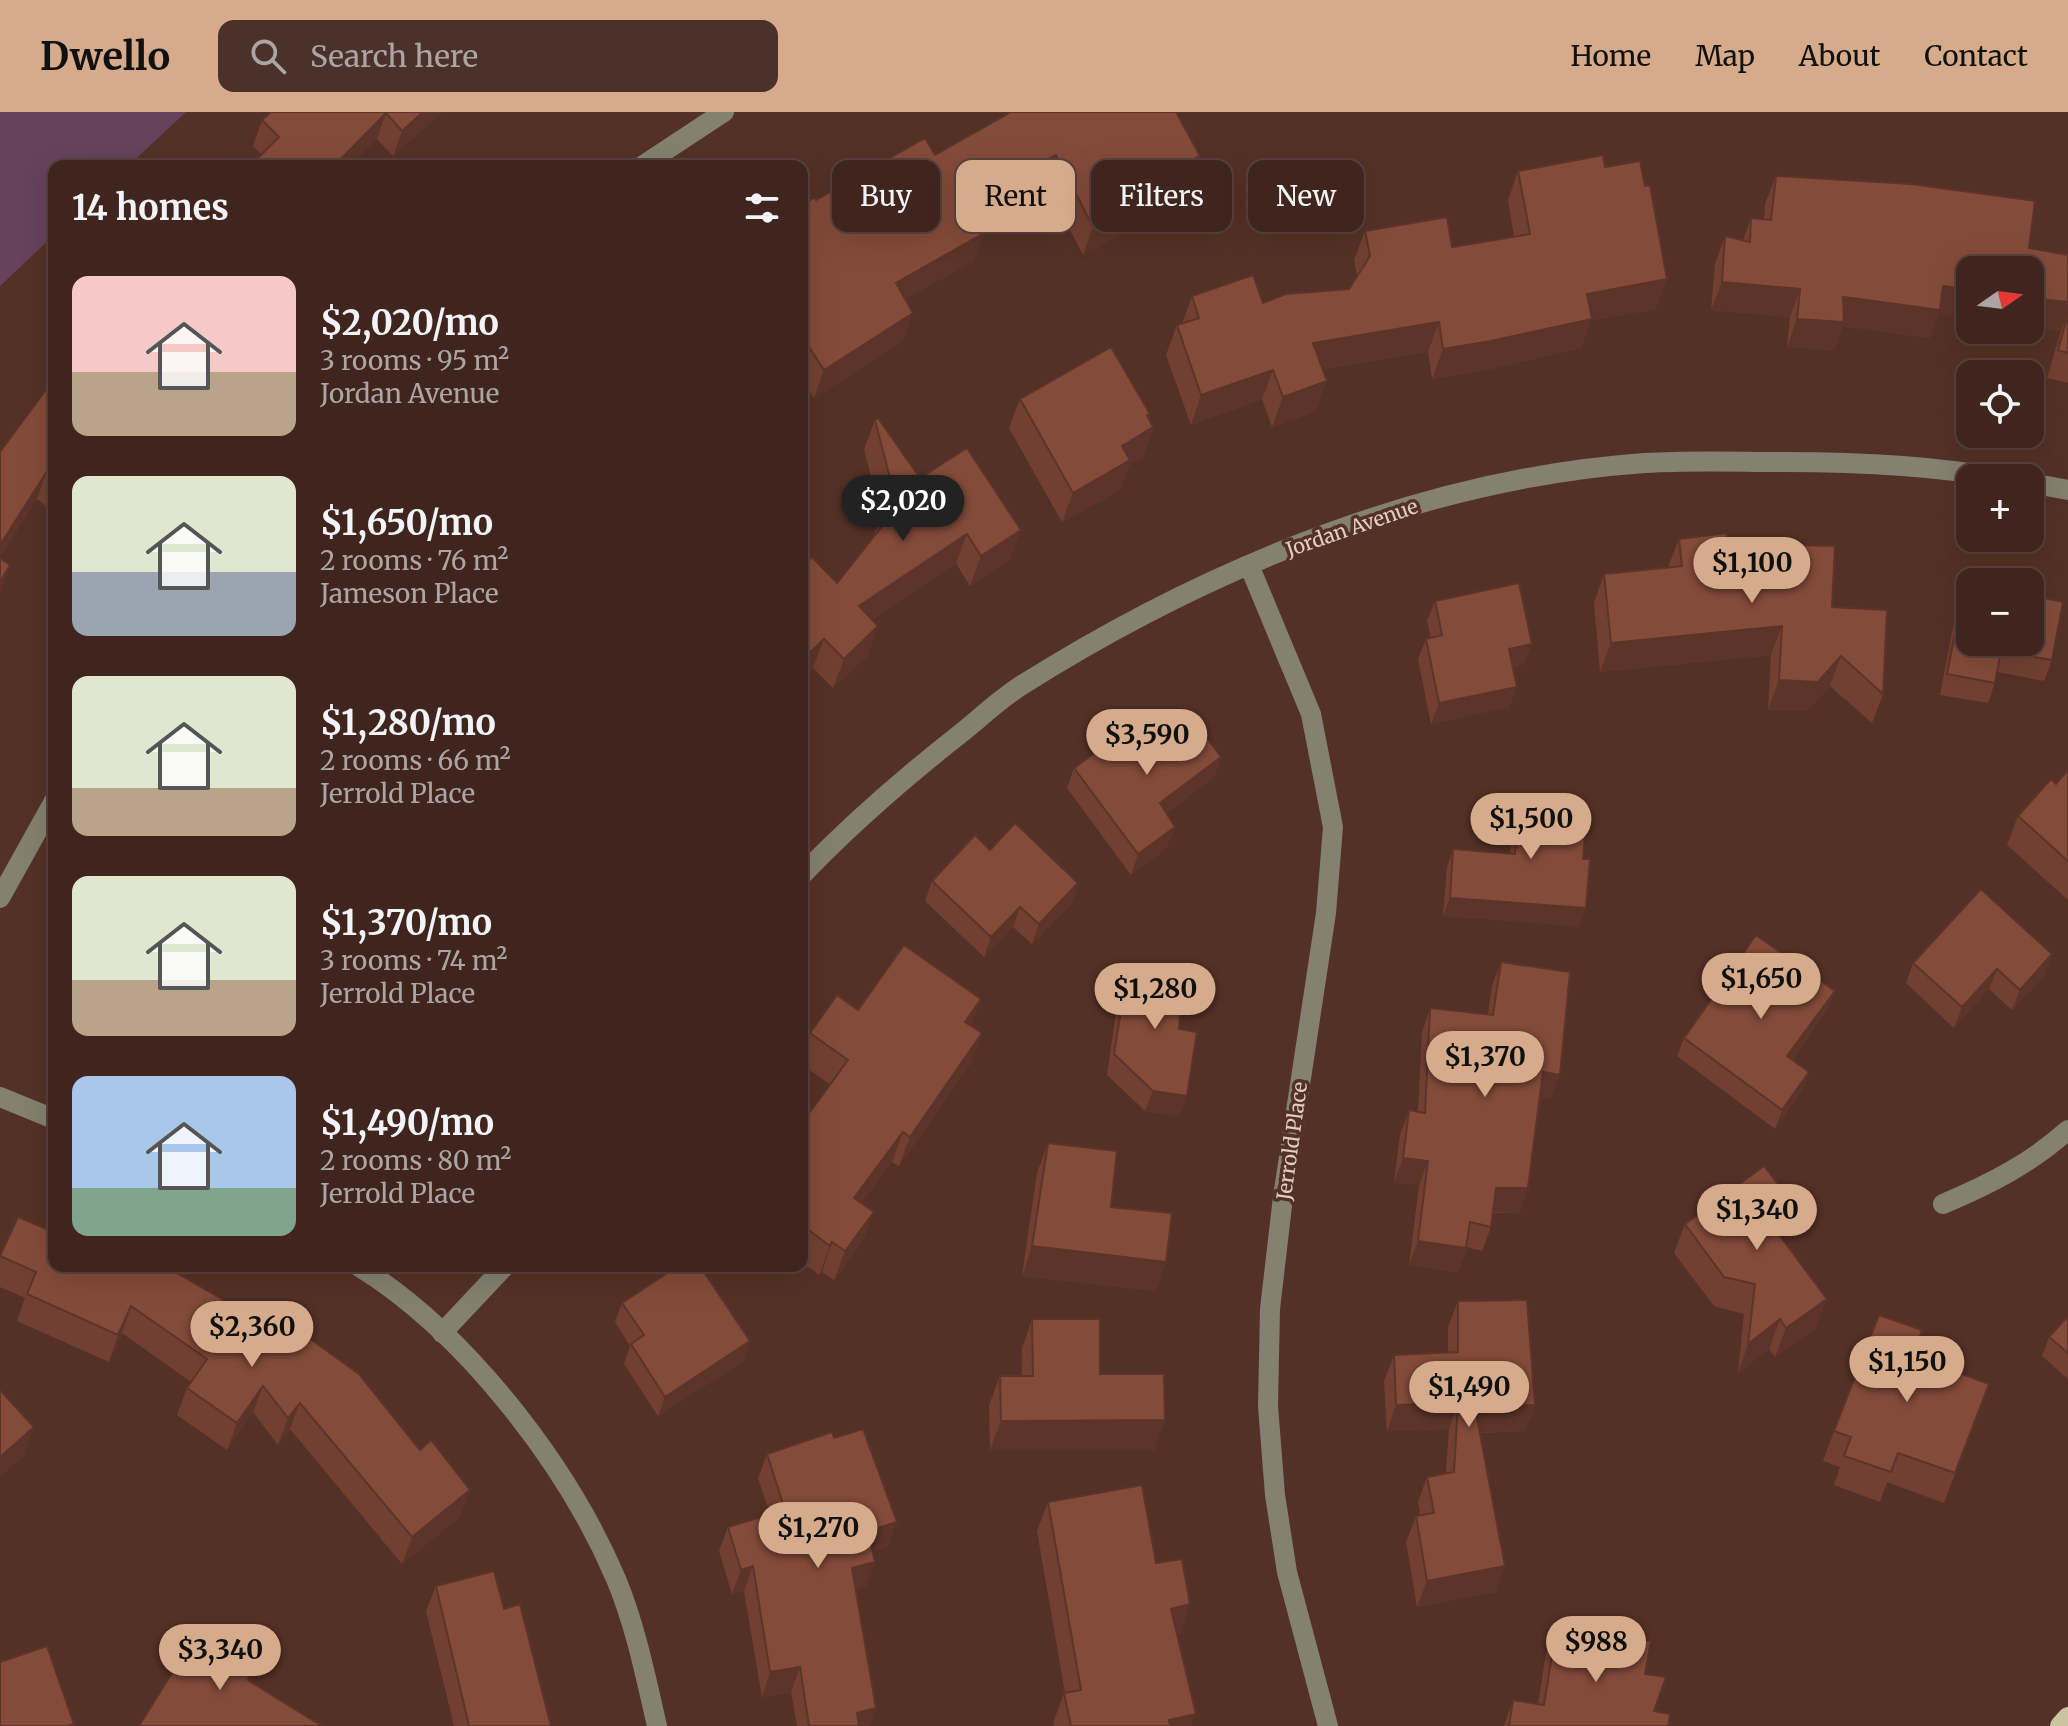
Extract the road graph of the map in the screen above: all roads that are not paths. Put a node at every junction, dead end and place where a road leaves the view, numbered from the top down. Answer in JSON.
{"nodes":[{"id":1,"x":724,"y":112,"type":"edge"},
{"id":2,"x":651,"y":160,"type":"edge"},
{"id":3,"x":1956,"y":473,"type":"edge"},
{"id":4,"x":2044,"y":486,"type":"edge"},
{"id":5,"x":2068,"y":490,"type":"edge"},
{"id":6,"x":1249,"y":565,"type":"junction"},
{"id":7,"x":48,"y":812,"type":"edge"},
{"id":8,"x":808,"y":869,"type":"edge"},
{"id":9,"x":0,"y":898,"type":"edge"},
{"id":10,"x":0,"y":1097,"type":"edge"},
{"id":11,"x":48,"y":1117,"type":"edge"},
{"id":12,"x":2068,"y":1130,"type":"edge"},
{"id":13,"x":1943,"y":1204,"type":"dead end"},
{"id":14,"x":366,"y":1272,"type":"edge"},
{"id":15,"x":499,"y":1272,"type":"edge"},
{"id":16,"x":442,"y":1333,"type":"junction"},
{"id":17,"x":2068,"y":1717,"type":"edge"},
{"id":18,"x":657,"y":1726,"type":"edge"},
{"id":19,"x":1328,"y":1726,"type":"edge"},
{"id":20,"x":2060,"y":1726,"type":"edge"}],
"edges":[{"from":1,"to":2,"type":"street"},
{"from":3,"to":6,"type":"street","name":"Jordan Avenue"},
{"from":4,"to":5,"type":"street"},
{"from":6,"to":8,"type":"street","name":"Jordan Avenue"},
{"from":6,"to":19,"type":"street","name":"Jerrold Place"},
{"from":7,"to":9,"type":"street"},
{"from":10,"to":11,"type":"street"},
{"from":12,"to":13,"type":"street"},
{"from":14,"to":16,"type":"street"},
{"from":15,"to":16,"type":"street"},
{"from":16,"to":18,"type":"street"},
{"from":17,"to":20,"type":"main road"}]}
